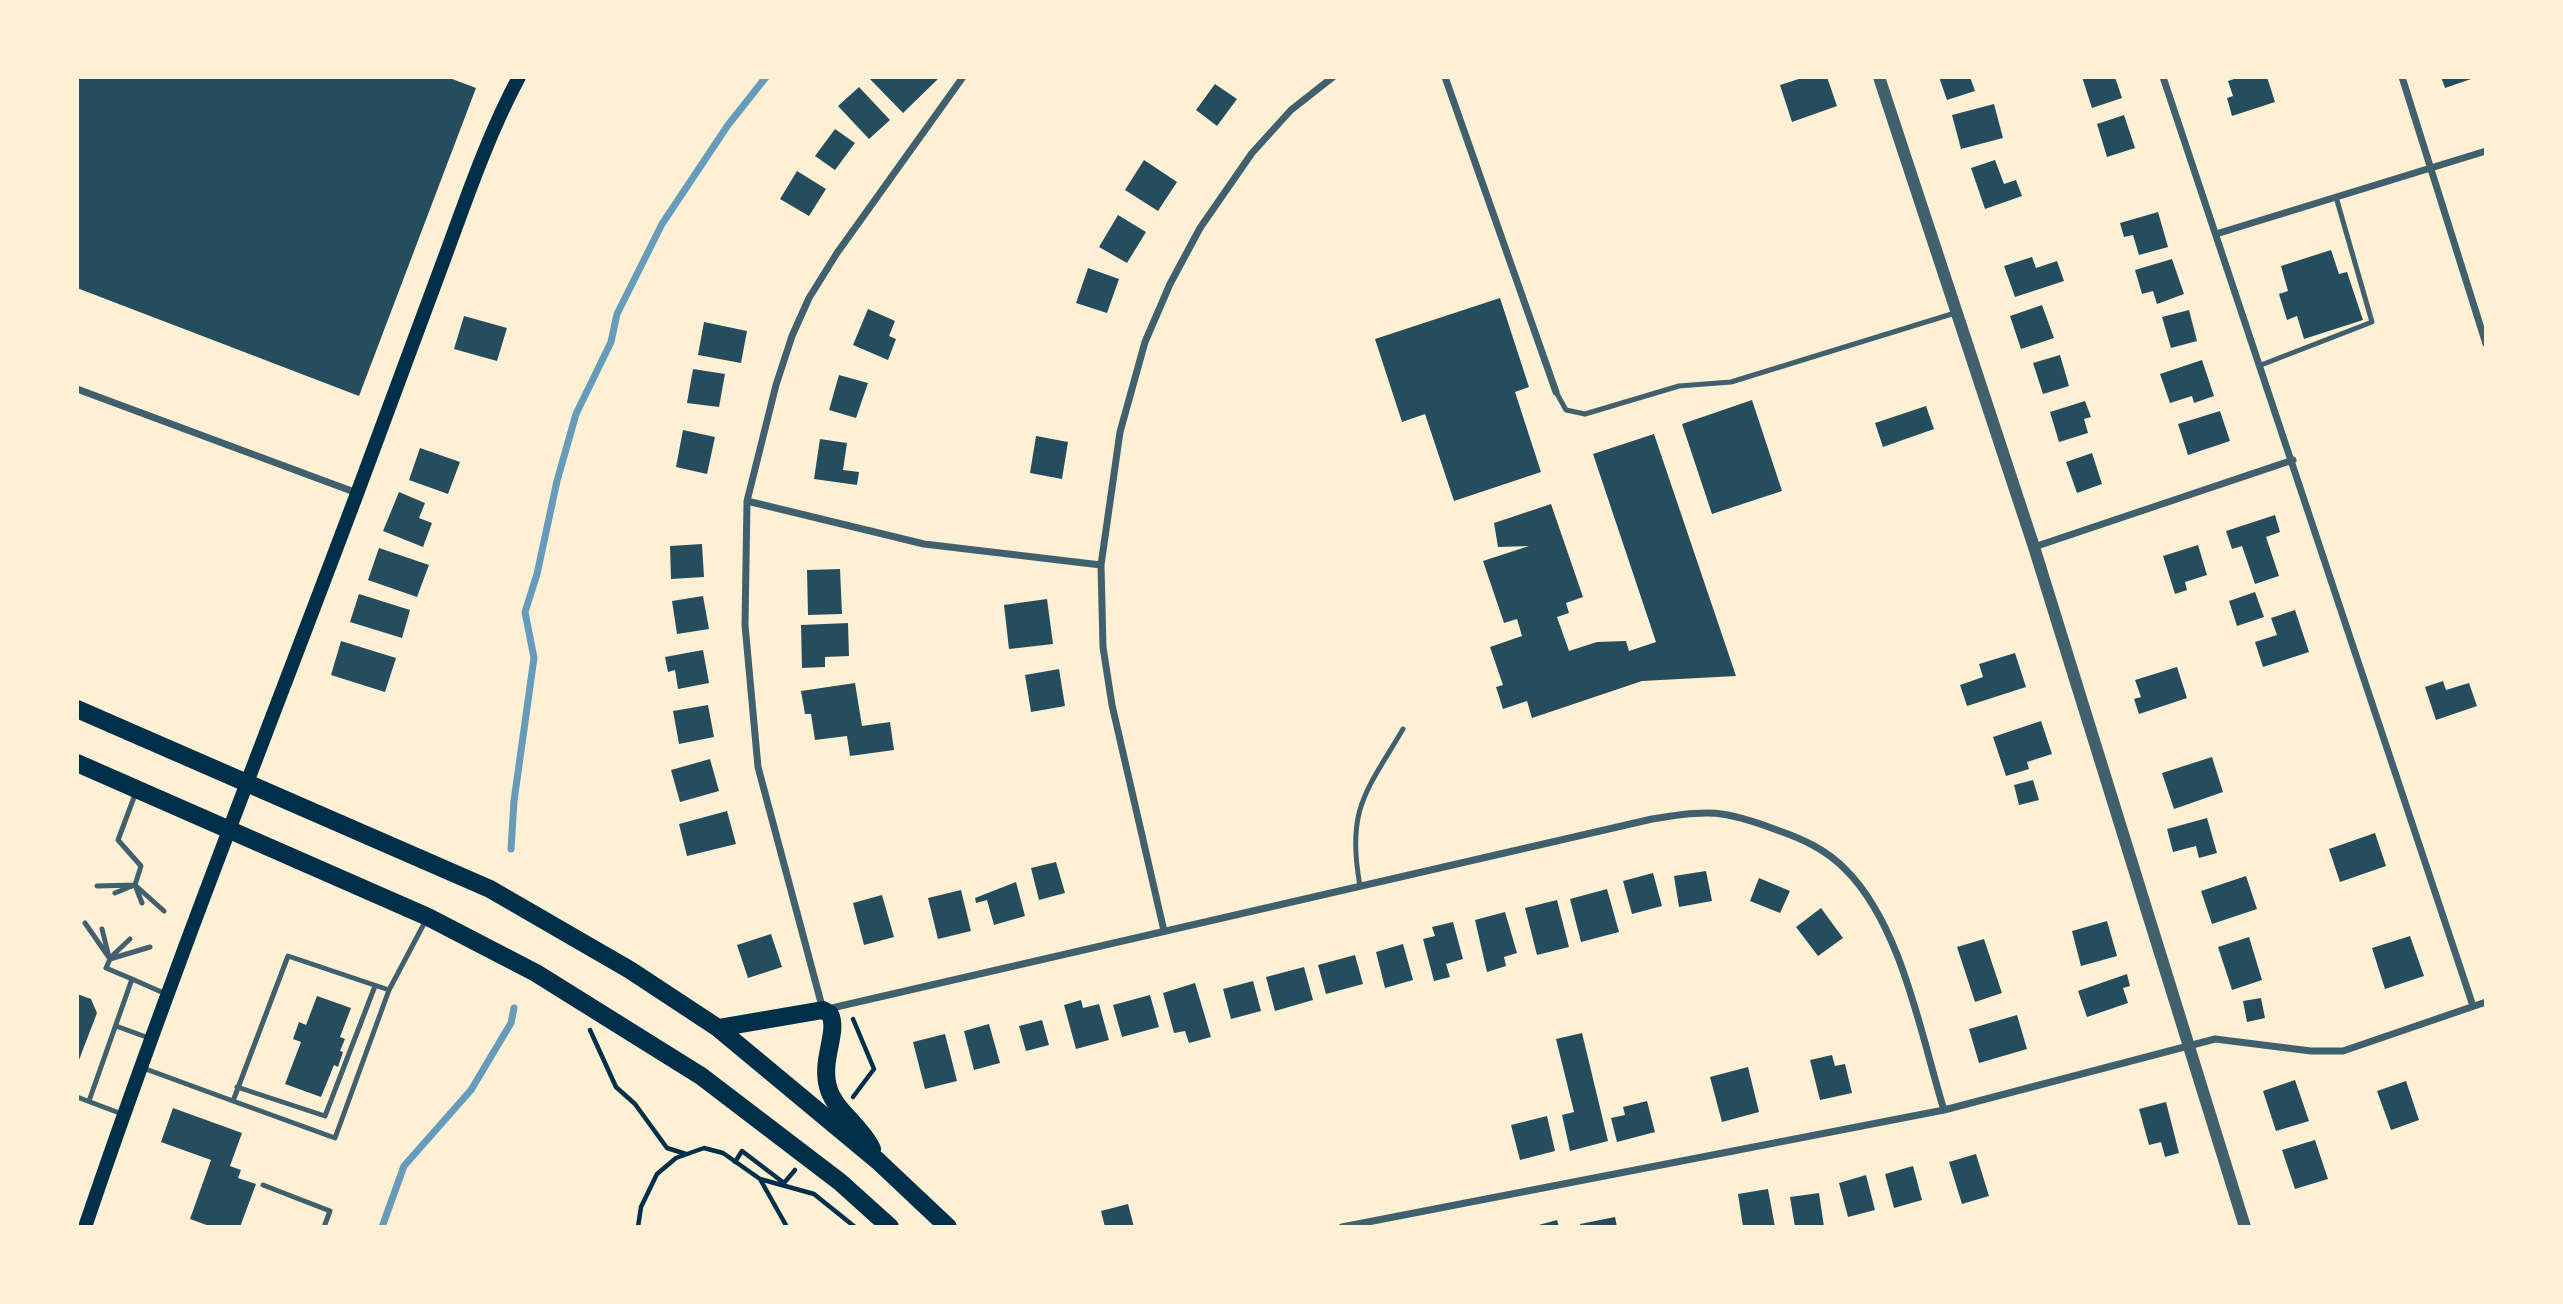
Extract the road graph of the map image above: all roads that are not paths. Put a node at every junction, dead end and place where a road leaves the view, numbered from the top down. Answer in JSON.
{"nodes":[{"id":1,"x":519,"y":77,"type":"edge"},
{"id":2,"x":963,"y":77,"type":"edge"},
{"id":3,"x":1333,"y":77,"type":"edge"},
{"id":4,"x":1445,"y":77,"type":"edge"},
{"id":5,"x":1879,"y":77,"type":"edge"},
{"id":6,"x":2164,"y":77,"type":"edge"},
{"id":7,"x":2402,"y":77,"type":"edge"},
{"id":8,"x":2486,"y":151,"type":"edge"},
{"id":9,"x":2432,"y":167,"type":"junction"},
{"id":10,"x":2336,"y":197,"type":"junction"},
{"id":11,"x":2216,"y":234,"type":"junction"},
{"id":12,"x":1958,"y":312,"type":"junction"},
{"id":13,"x":2486,"y":344,"type":"edge"},
{"id":14,"x":2261,"y":365,"type":"junction"},
{"id":15,"x":77,"y":389,"type":"edge"},
{"id":16,"x":1556,"y":392,"type":"joint"},
{"id":17,"x":2293,"y":460,"type":"junction"},
{"id":18,"x":358,"y":494,"type":"junction"},
{"id":19,"x":747,"y":501,"type":"junction"},
{"id":20,"x":2034,"y":547,"type":"junction"},
{"id":21,"x":1101,"y":565,"type":"junction"},
{"id":22,"x":77,"y":709,"type":"edge"},
{"id":23,"x":1403,"y":729,"type":"dead end"},
{"id":24,"x":77,"y":763,"type":"edge"},
{"id":25,"x":245,"y":784,"type":"junction"},
{"id":26,"x":137,"y":789,"type":"junction"},
{"id":27,"x":227,"y":829,"type":"junction"},
{"id":28,"x":135,"y":885,"type":"junction"},
{"id":29,"x":97,"y":886,"type":"dead end"},
{"id":30,"x":1360,"y":886,"type":"junction"},
{"id":31,"x":115,"y":893,"type":"dead end"},
{"id":32,"x":142,"y":903,"type":"dead end"},
{"id":33,"x":164,"y":911,"type":"dead end"},
{"id":34,"x":428,"y":917,"type":"junction"},
{"id":35,"x":85,"y":923,"type":"dead end"},
{"id":36,"x":102,"y":929,"type":"dead end"},
{"id":37,"x":1164,"y":931,"type":"junction"},
{"id":38,"x":130,"y":939,"type":"dead end"},
{"id":39,"x":150,"y":947,"type":"dead end"},
{"id":40,"x":110,"y":959,"type":"junction"},
{"id":41,"x":132,"y":979,"type":"junction"},
{"id":42,"x":375,"y":986,"type":"junction"},
{"id":43,"x":389,"y":990,"type":"junction"},
{"id":44,"x":166,"y":994,"type":"junction"},
{"id":45,"x":2486,"y":1002,"type":"edge"},
{"id":46,"x":2473,"y":1006,"type":"junction"},
{"id":47,"x":823,"y":1010,"type":"junction"},
{"id":48,"x":116,"y":1026,"type":"junction"},
{"id":49,"x":718,"y":1028,"type":"junction"},
{"id":50,"x":149,"y":1038,"type":"junction"},
{"id":51,"x":2189,"y":1044,"type":"junction"},
{"id":52,"x":140,"y":1067,"type":"junction"},
{"id":53,"x":237,"y":1087,"type":"junction"},
{"id":54,"x":77,"y":1097,"type":"edge"},
{"id":55,"x":89,"y":1101,"type":"junction"},
{"id":56,"x":233,"y":1101,"type":"junction"},
{"id":57,"x":1944,"y":1110,"type":"junction"},
{"id":58,"x":122,"y":1114,"type":"junction"},
{"id":59,"x":878,"y":1161,"type":"junction"},
{"id":60,"x":264,"y":1185,"type":"dead end"},
{"id":61,"x":85,"y":1227,"type":"edge"},
{"id":62,"x":324,"y":1227,"type":"edge"},
{"id":63,"x":890,"y":1227,"type":"edge"},
{"id":64,"x":948,"y":1227,"type":"edge"},
{"id":65,"x":1342,"y":1227,"type":"edge"},
{"id":66,"x":2245,"y":1227,"type":"edge"}],
"edges":[{"from":1,"to":18,"type":"main road"},
{"from":2,"to":19,"type":"street"},
{"from":3,"to":21,"type":"street"},
{"from":4,"to":16,"type":"street"},
{"from":5,"to":12,"type":"street"},
{"from":6,"to":11,"type":"street"},
{"from":7,"to":9,"type":"street"},
{"from":8,"to":9,"type":"street"},
{"from":9,"to":10,"type":"street"},
{"from":9,"to":13,"type":"street"},
{"from":10,"to":11,"type":"street"},
{"from":10,"to":14,"type":"lane"},
{"from":11,"to":14,"type":"street"},
{"from":12,"to":16,"type":"lane"},
{"from":12,"to":20,"type":"street"},
{"from":14,"to":17,"type":"street"},
{"from":15,"to":18,"type":"street"},
{"from":17,"to":20,"type":"street"},
{"from":17,"to":46,"type":"street"},
{"from":18,"to":25,"type":"main road"},
{"from":19,"to":21,"type":"street"},
{"from":19,"to":47,"type":"street"},
{"from":20,"to":51,"type":"street"},
{"from":21,"to":37,"type":"street"},
{"from":22,"to":25,"type":"main road"},
{"from":23,"to":30,"type":"lane"},
{"from":24,"to":26,"type":"main road"},
{"from":25,"to":27,"type":"main road"},
{"from":25,"to":49,"type":"main road"},
{"from":26,"to":27,"type":"main road"},
{"from":26,"to":28,"type":"lane"},
{"from":27,"to":34,"type":"main road"},
{"from":27,"to":44,"type":"main road"},
{"from":28,"to":29,"type":"lane"},
{"from":28,"to":31,"type":"lane"},
{"from":28,"to":32,"type":"lane"},
{"from":28,"to":33,"type":"lane"},
{"from":30,"to":37,"type":"street"},
{"from":30,"to":57,"type":"street"},
{"from":34,"to":43,"type":"lane"},
{"from":34,"to":63,"type":"main road"},
{"from":35,"to":40,"type":"lane"},
{"from":36,"to":40,"type":"lane"},
{"from":37,"to":47,"type":"street"},
{"from":38,"to":40,"type":"lane"},
{"from":39,"to":40,"type":"lane"},
{"from":40,"to":41,"type":"lane"},
{"from":41,"to":44,"type":"lane"},
{"from":41,"to":48,"type":"lane"},
{"from":42,"to":43,"type":"lane"},
{"from":42,"to":53,"type":"lane"},
{"from":42,"to":53,"type":"lane"},
{"from":43,"to":56,"type":"lane"},
{"from":44,"to":50,"type":"main road"},
{"from":45,"to":46,"type":"street"},
{"from":46,"to":51,"type":"street"},
{"from":47,"to":49,"type":"main road"},
{"from":47,"to":59,"type":"main road"},
{"from":48,"to":50,"type":"lane"},
{"from":48,"to":55,"type":"lane"},
{"from":49,"to":59,"type":"main road"},
{"from":50,"to":52,"type":"main road"},
{"from":51,"to":57,"type":"street"},
{"from":51,"to":66,"type":"street"},
{"from":52,"to":56,"type":"lane"},
{"from":52,"to":58,"type":"main road"},
{"from":53,"to":56,"type":"lane"},
{"from":54,"to":55,"type":"lane"},
{"from":55,"to":58,"type":"lane"},
{"from":57,"to":65,"type":"street"},
{"from":58,"to":61,"type":"main road"},
{"from":59,"to":64,"type":"main road"},
{"from":60,"to":62,"type":"lane"}]}
